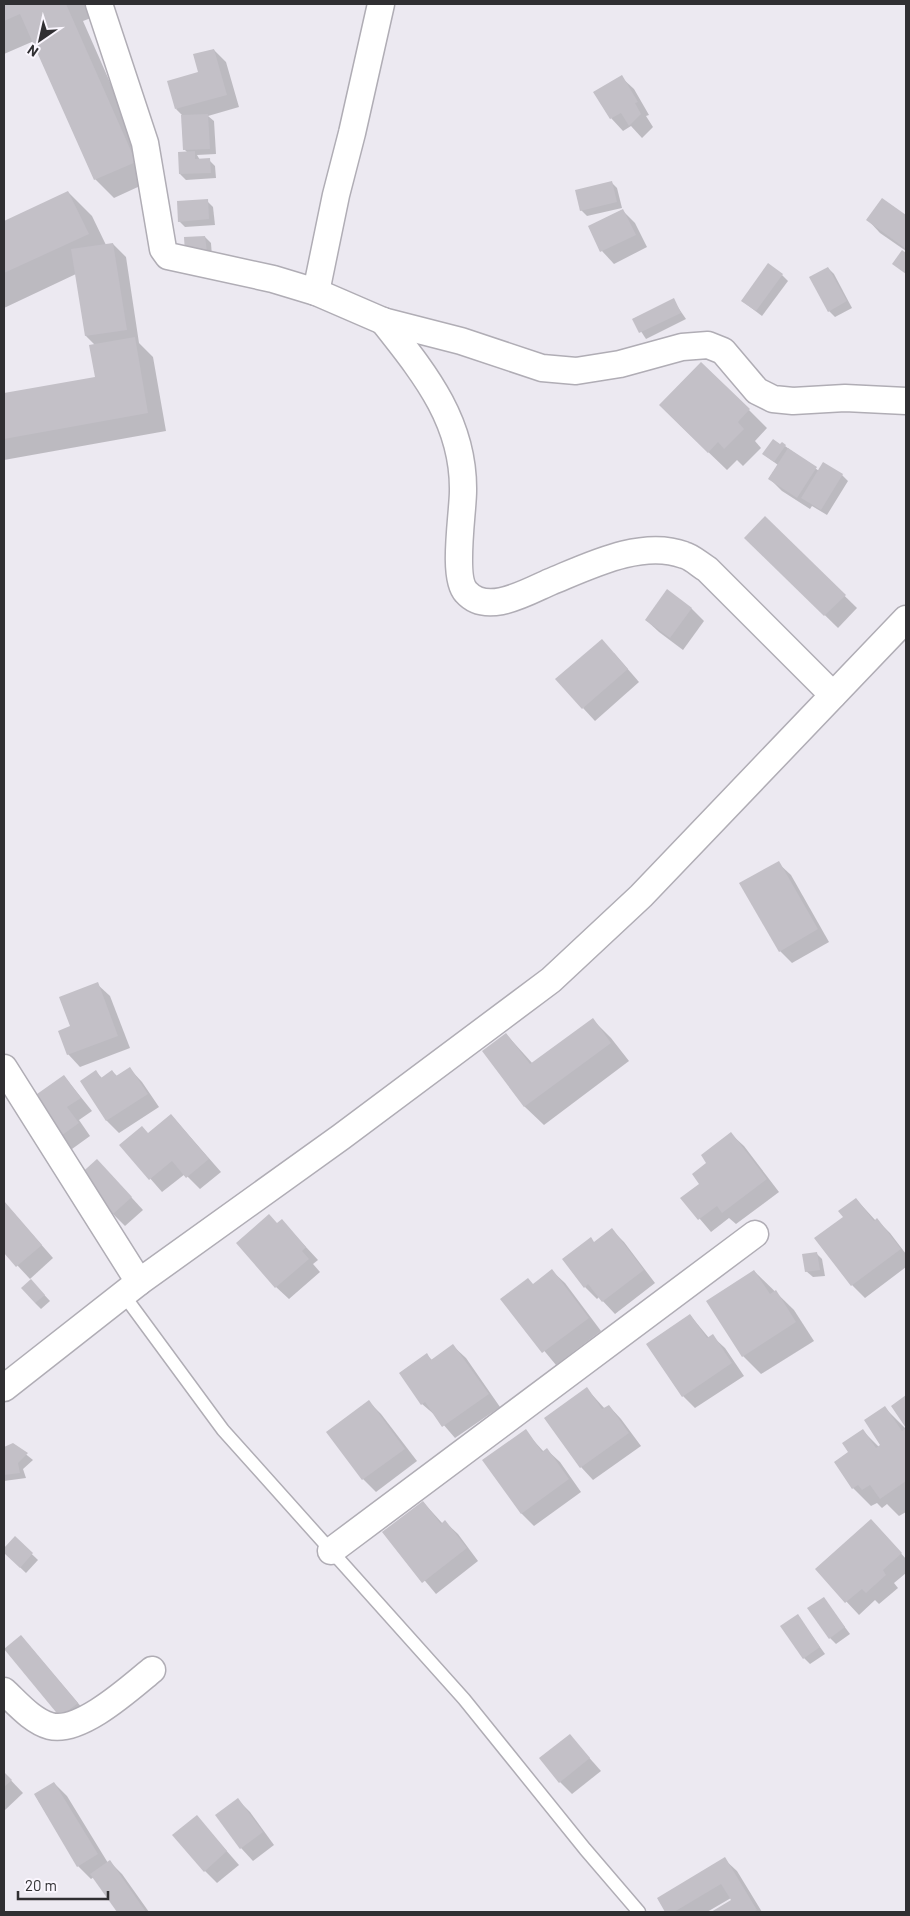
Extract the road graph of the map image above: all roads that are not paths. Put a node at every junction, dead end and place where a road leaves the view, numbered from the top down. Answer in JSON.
{"nodes":[{"id":1,"x":99,"y":4,"type":"edge"},
{"id":2,"x":381,"y":4,"type":"edge"},
{"id":3,"x":316,"y":292,"type":"junction"},
{"id":4,"x":383,"y":320,"type":"junction"},
{"id":5,"x":906,"y":401,"type":"edge"},
{"id":6,"x":906,"y":619,"type":"edge"},
{"id":7,"x":833,"y":695,"type":"junction"},
{"id":8,"x":4,"y":1068,"type":"edge"},
{"id":9,"x":755,"y":1234,"type":"dead end"},
{"id":10,"x":131,"y":1288,"type":"junction"},
{"id":11,"x":4,"y":1388,"type":"edge"},
{"id":12,"x":331,"y":1551,"type":"junction"},
{"id":13,"x":152,"y":1670,"type":"dead end"},
{"id":14,"x":4,"y":1691,"type":"edge"},
{"id":15,"x":639,"y":1912,"type":"edge"}],
"edges":[{"from":1,"to":3,"type":"street"},
{"from":2,"to":3,"type":"street"},
{"from":3,"to":4,"type":"street"},
{"from":4,"to":5,"type":"street"},
{"from":4,"to":7,"type":"street"},
{"from":6,"to":7,"type":"street"},
{"from":7,"to":10,"type":"street"},
{"from":8,"to":10,"type":"street"},
{"from":9,"to":12,"type":"street"},
{"from":10,"to":11,"type":"street"},
{"from":10,"to":12,"type":"lane"},
{"from":12,"to":15,"type":"lane"},
{"from":13,"to":14,"type":"street"}]}
